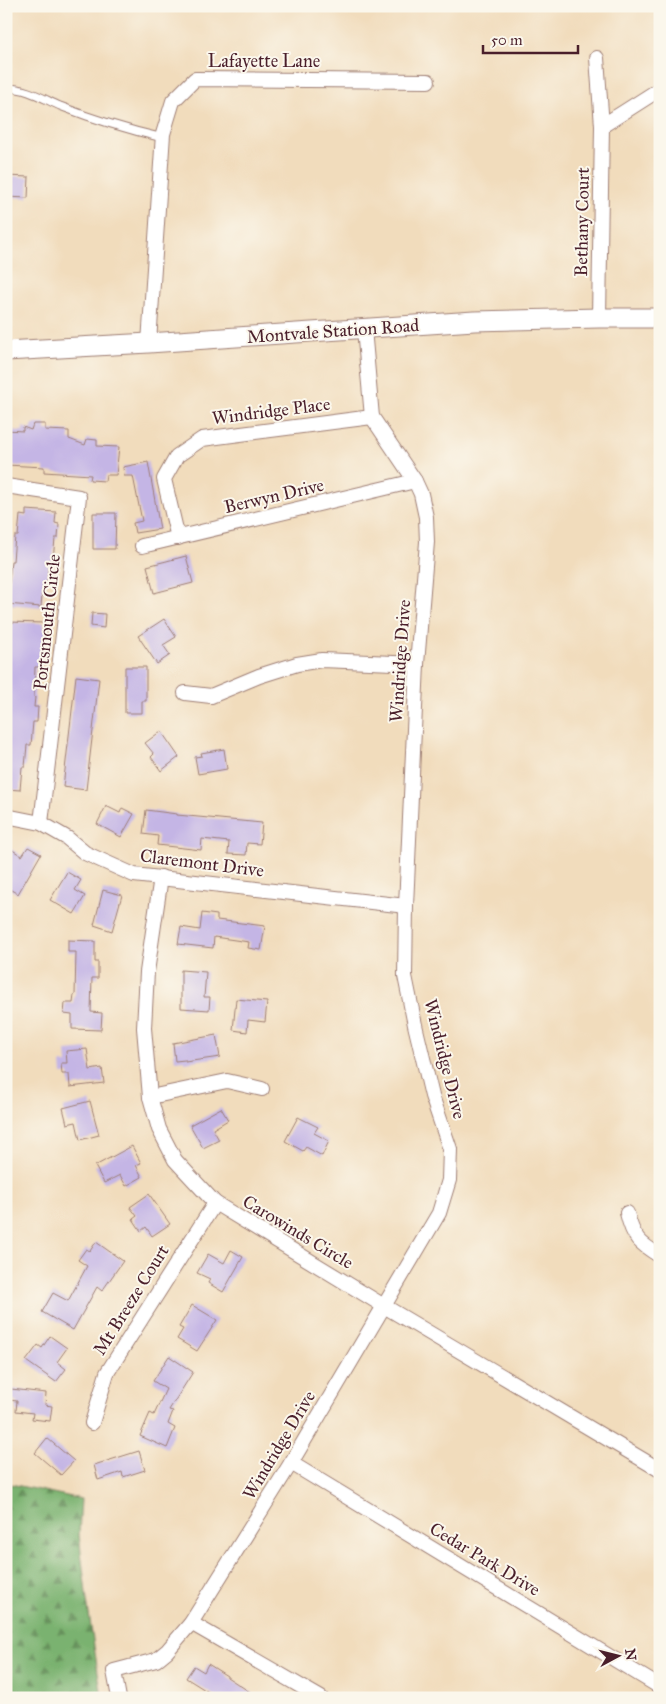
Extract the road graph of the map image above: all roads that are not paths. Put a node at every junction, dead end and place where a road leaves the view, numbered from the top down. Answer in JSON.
{"nodes":[{"id":1,"x":597,"y":58,"type":"dead end"},
{"id":2,"x":428,"y":81,"type":"dead end"},
{"id":3,"x":6,"y":88,"type":"edge"},
{"id":4,"x":660,"y":89,"type":"edge"},
{"id":5,"x":602,"y":126,"type":"junction"},
{"id":6,"x":163,"y":138,"type":"junction"},
{"id":7,"x":600,"y":318,"type":"junction"},
{"id":8,"x":660,"y":318,"type":"edge"},
{"id":9,"x":364,"y":329,"type":"junction"},
{"id":10,"x":149,"y":343,"type":"junction"},
{"id":11,"x":6,"y":351,"type":"edge"},
{"id":12,"x":372,"y":417,"type":"junction"},
{"id":13,"x":415,"y":481,"type":"junction"},
{"id":14,"x":6,"y":486,"type":"edge"},
{"id":15,"x":178,"y":538,"type":"junction"},
{"id":16,"x":142,"y":546,"type":"dead end"},
{"id":17,"x":417,"y":664,"type":"junction"},
{"id":18,"x":185,"y":693,"type":"dead end"},
{"id":19,"x":6,"y":816,"type":"edge"},
{"id":20,"x":42,"y":823,"type":"junction"},
{"id":21,"x":160,"y":877,"type":"junction"},
{"id":22,"x":406,"y":906,"type":"junction"},
{"id":23,"x":262,"y":1089,"type":"dead end"},
{"id":24,"x":150,"y":1097,"type":"junction"},
{"id":25,"x":215,"y":1203,"type":"junction"},
{"id":26,"x":627,"y":1213,"type":"dead end"},
{"id":27,"x":660,"y":1256,"type":"edge"},
{"id":28,"x":384,"y":1306,"type":"junction"},
{"id":29,"x":92,"y":1423,"type":"dead end"},
{"id":30,"x":291,"y":1463,"type":"junction"},
{"id":31,"x":660,"y":1470,"type":"edge"},
{"id":32,"x":191,"y":1623,"type":"junction"},
{"id":33,"x":660,"y":1687,"type":"edge"},
{"id":34,"x":118,"y":1698,"type":"edge"},
{"id":35,"x":321,"y":1698,"type":"edge"}],
"edges":[{"from":1,"to":5,"type":"street","name":"Bethany Court"},
{"from":2,"to":6,"type":"street","name":"Lafayette Lane"},
{"from":3,"to":6,"type":"lane"},
{"from":4,"to":5,"type":"street"},
{"from":5,"to":7,"type":"street","name":"Bethany Court"},
{"from":6,"to":10,"type":"street","name":"Lafayette Lane"},
{"from":7,"to":8,"type":"street","name":"Montvale Station Road"},
{"from":7,"to":9,"type":"street","name":"Montvale Station Road"},
{"from":9,"to":10,"type":"street","name":"Montvale Station Road"},
{"from":9,"to":12,"type":"street","name":"Windridge Drive"},
{"from":10,"to":11,"type":"street","name":"Montvale Station Road"},
{"from":12,"to":13,"type":"street","name":"Windridge Drive"},
{"from":12,"to":15,"type":"street","name":"Windridge Place"},
{"from":13,"to":15,"type":"street","name":"Berwyn Drive"},
{"from":13,"to":17,"type":"street","name":"Windridge Drive"},
{"from":14,"to":20,"type":"street","name":"Portsmouth Circle"},
{"from":15,"to":16,"type":"street","name":"Berwyn Drive"},
{"from":17,"to":18,"type":"street"},
{"from":17,"to":22,"type":"street","name":"Windridge Drive"},
{"from":19,"to":20,"type":"street","name":"Claremont Drive"},
{"from":20,"to":21,"type":"street","name":"Claremont Drive"},
{"from":21,"to":22,"type":"street","name":"Claremont Drive"},
{"from":21,"to":24,"type":"street","name":"Carowinds Circle"},
{"from":22,"to":28,"type":"street","name":"Windridge Drive"},
{"from":23,"to":24,"type":"street"},
{"from":24,"to":25,"type":"street","name":"Carowinds Circle"},
{"from":25,"to":28,"type":"street","name":"Carowinds Circle"},
{"from":25,"to":29,"type":"street","name":"Mt Breeze Court"},
{"from":26,"to":27,"type":"street"},
{"from":28,"to":30,"type":"street","name":"Windridge Drive"},
{"from":28,"to":31,"type":"street","name":"Carowinds Circle"},
{"from":30,"to":32,"type":"street","name":"Windridge Drive"},
{"from":30,"to":33,"type":"street","name":"Cedar Park Drive"},
{"from":32,"to":34,"type":"street","name":"Windridge Drive"},
{"from":32,"to":35,"type":"street"}]}
